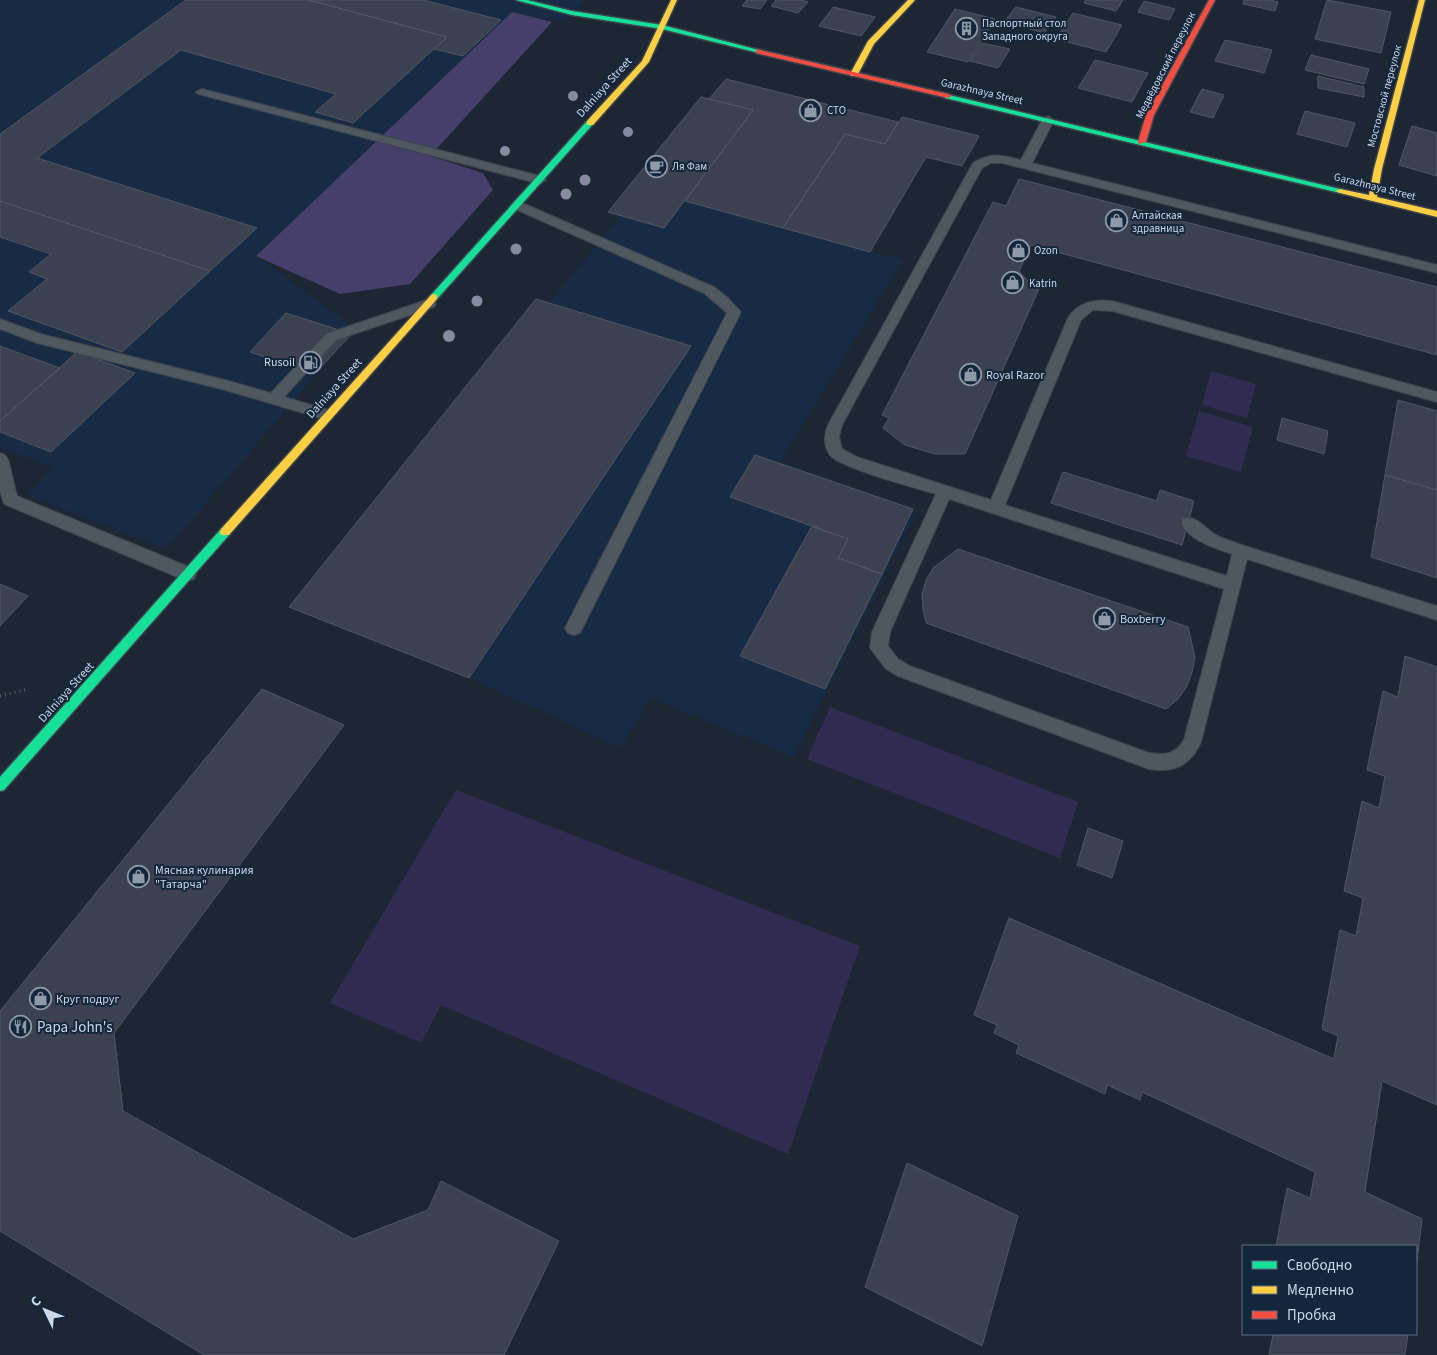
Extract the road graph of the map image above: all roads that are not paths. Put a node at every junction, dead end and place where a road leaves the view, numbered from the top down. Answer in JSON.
{"nodes":[{"id":1,"x":519,"y":0,"type":"edge"},
{"id":2,"x":674,"y":0,"type":"edge"},
{"id":3,"x":912,"y":0,"type":"edge"},
{"id":4,"x":1212,"y":0,"type":"edge"},
{"id":5,"x":1422,"y":0,"type":"edge"},
{"id":6,"x":662,"y":27,"type":"junction"},
{"id":7,"x":854,"y":74,"type":"junction"},
{"id":8,"x":202,"y":92,"type":"dead end"},
{"id":9,"x":1048,"y":120,"type":"junction"},
{"id":10,"x":1142,"y":142,"type":"junction"},
{"id":11,"x":1025,"y":164,"type":"junction"},
{"id":12,"x":540,"y":180,"type":"junction"},
{"id":13,"x":1373,"y":198,"type":"junction"},
{"id":14,"x":518,"y":205,"type":"junction"},
{"id":15,"x":1437,"y":214,"type":"edge"},
{"id":16,"x":1437,"y":269,"type":"edge"},
{"id":17,"x":429,"y":304,"type":"junction"},
{"id":18,"x":0,"y":324,"type":"edge"},
{"id":19,"x":1437,"y":397,"type":"edge"},
{"id":20,"x":273,"y":400,"type":"junction"},
{"id":21,"x":327,"y":415,"type":"junction"},
{"id":22,"x":0,"y":459,"type":"edge"},
{"id":23,"x":945,"y":491,"type":"junction"},
{"id":24,"x":996,"y":508,"type":"junction"},
{"id":25,"x":1188,"y":523,"type":"dead end"},
{"id":26,"x":1242,"y":551,"type":"junction"},
{"id":27,"x":188,"y":574,"type":"junction"},
{"id":28,"x":1233,"y":585,"type":"junction"},
{"id":29,"x":1437,"y":613,"type":"edge"},
{"id":30,"x":574,"y":628,"type":"dead end"},
{"id":31,"x":0,"y":786,"type":"edge"}],
"edges":[{"from":1,"to":6,"type":"street","name":"Garazhnaya Street"},
{"from":2,"to":6,"type":"street","name":"Dalniaya Street"},
{"from":3,"to":7,"type":"street"},
{"from":4,"to":10,"type":"street","name":"Медвёдовский переулок"},
{"from":5,"to":13,"type":"street","name":"Мостовской переулок"},
{"from":6,"to":7,"type":"street","name":"Garazhnaya Street"},
{"from":6,"to":12,"type":"street","name":"Dalniaya Street"},
{"from":7,"to":9,"type":"street","name":"Garazhnaya Street"},
{"from":8,"to":12,"type":"lane"},
{"from":9,"to":10,"type":"street","name":"Garazhnaya Street"},
{"from":9,"to":11,"type":"lane"},
{"from":10,"to":13,"type":"street","name":"Garazhnaya Street"},
{"from":11,"to":16,"type":"lane"},
{"from":11,"to":23,"type":"lane"},
{"from":12,"to":14,"type":"street","name":"Dalniaya Street"},
{"from":13,"to":15,"type":"street","name":"Garazhnaya Street"},
{"from":14,"to":17,"type":"street","name":"Dalniaya Street"},
{"from":14,"to":30,"type":"lane"},
{"from":17,"to":20,"type":"lane"},
{"from":17,"to":21,"type":"street","name":"Dalniaya Street"},
{"from":18,"to":20,"type":"lane"},
{"from":19,"to":24,"type":"lane"},
{"from":20,"to":21,"type":"lane"},
{"from":21,"to":27,"type":"street","name":"Dalniaya Street"},
{"from":22,"to":27,"type":"lane"},
{"from":23,"to":24,"type":"lane"},
{"from":23,"to":28,"type":"lane"},
{"from":24,"to":28,"type":"lane"},
{"from":25,"to":26,"type":"lane"},
{"from":26,"to":28,"type":"lane"},
{"from":26,"to":29,"type":"lane"},
{"from":27,"to":31,"type":"street","name":"Dalniaya Street"}]}
